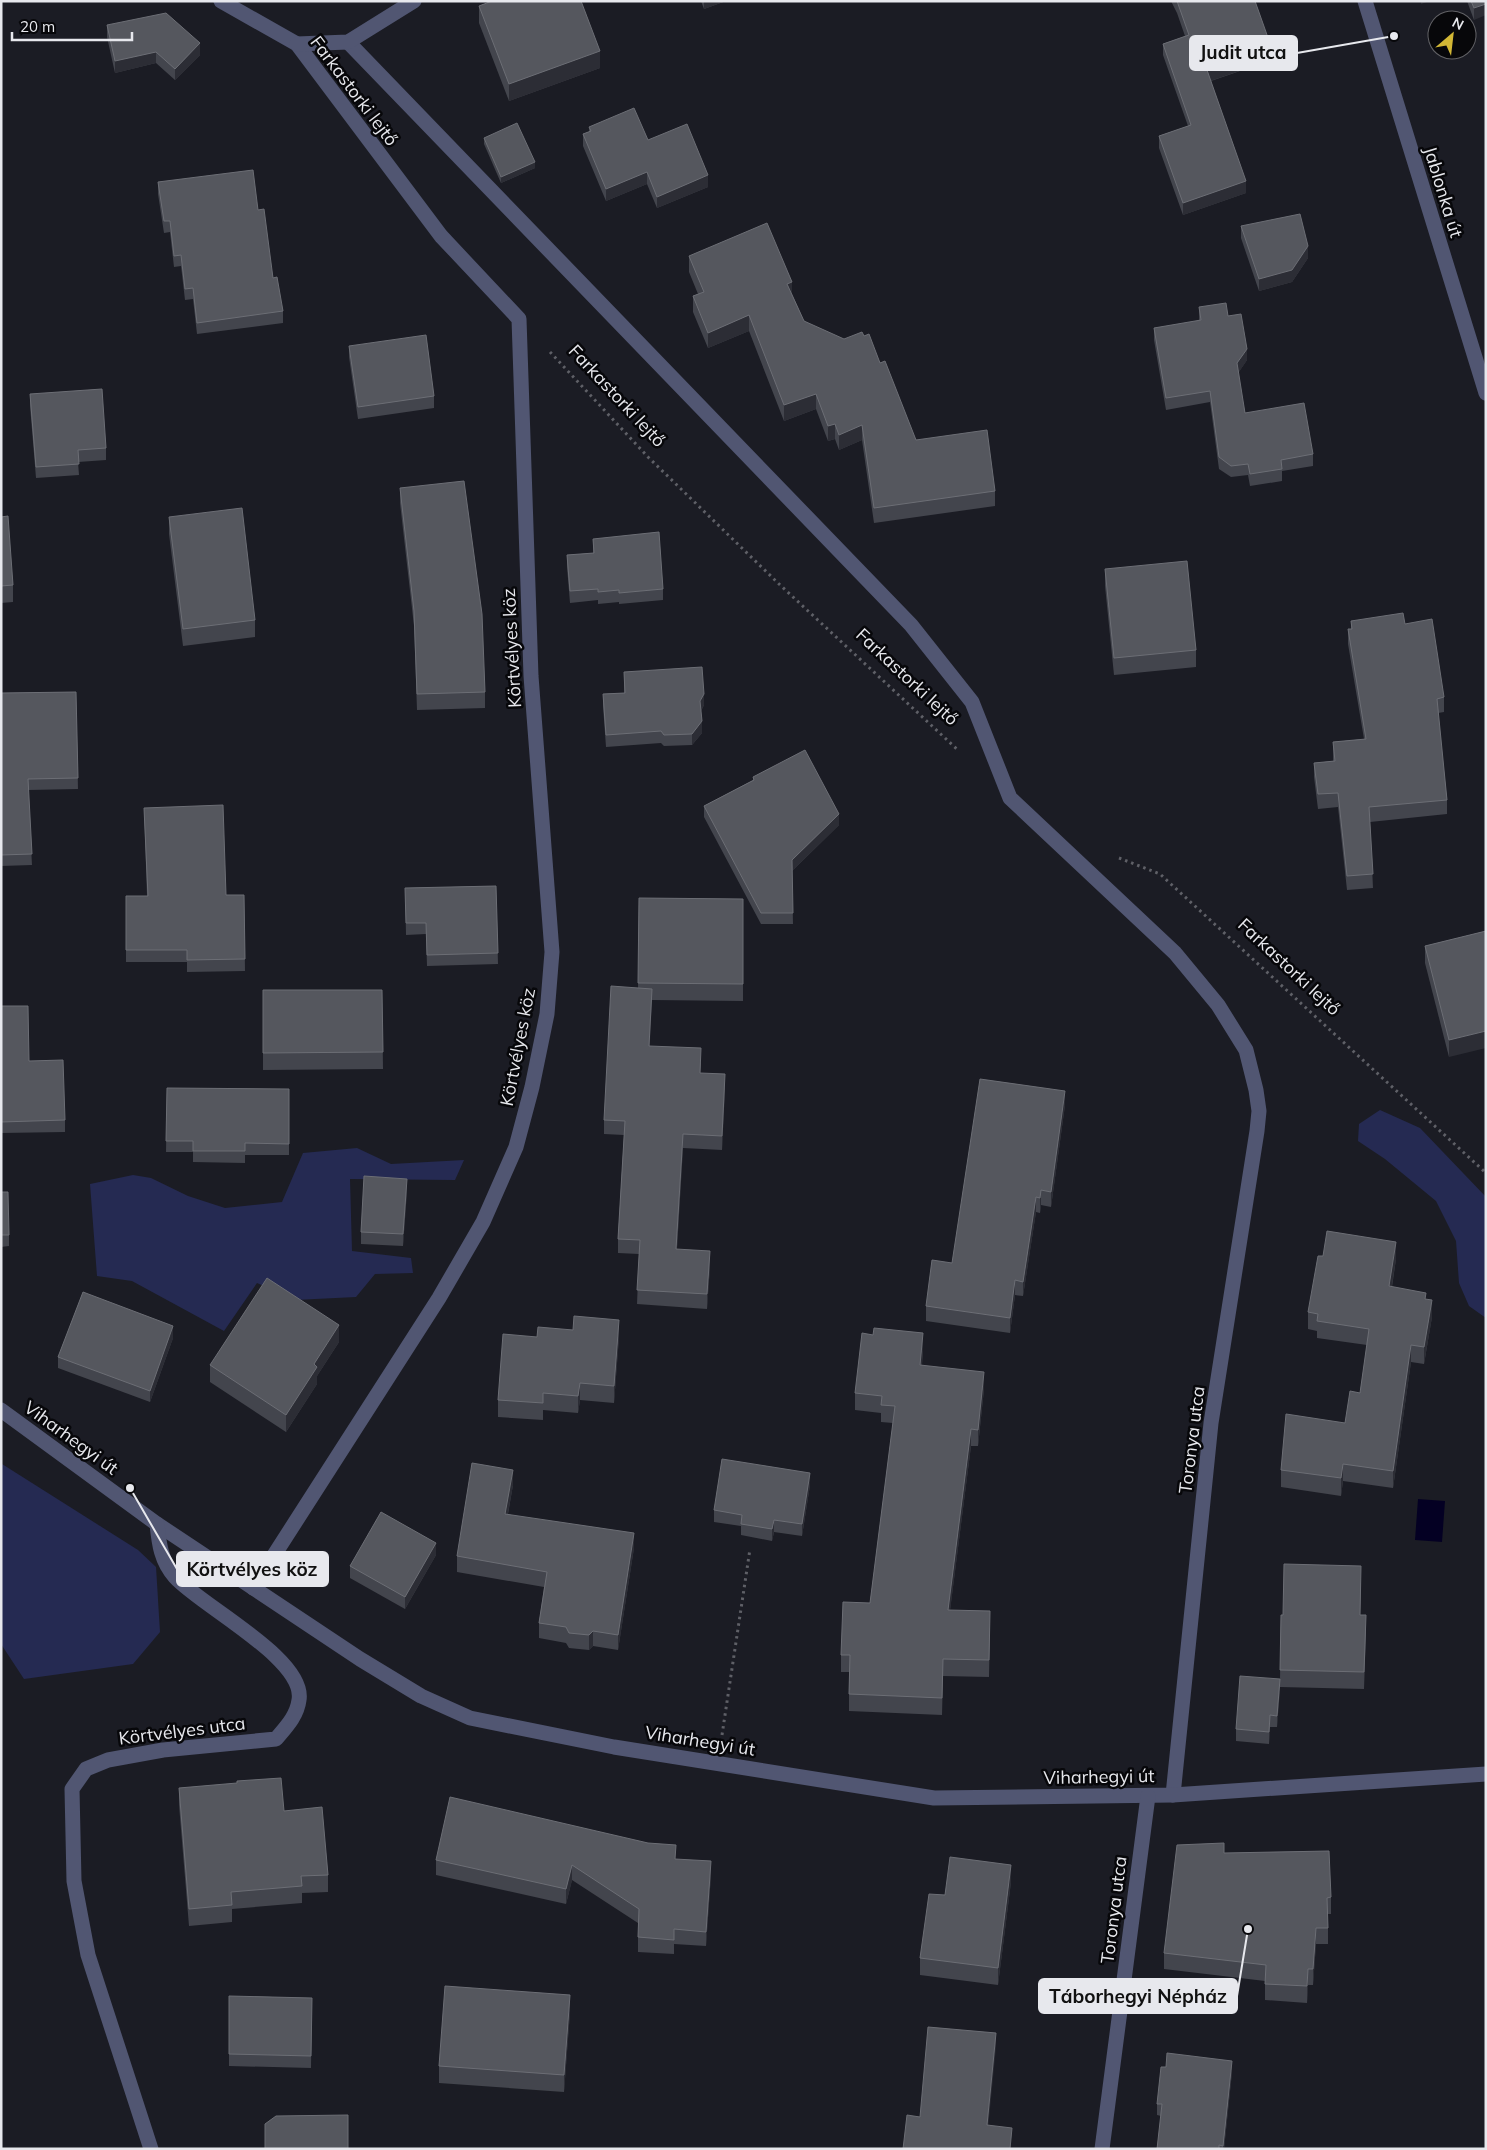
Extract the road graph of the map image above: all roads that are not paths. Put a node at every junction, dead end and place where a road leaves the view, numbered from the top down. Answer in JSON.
{"nodes":[{"id":1,"x":221,"y":1,"type":"edge"},
{"id":2,"x":414,"y":1,"type":"edge"},
{"id":3,"x":1364,"y":1,"type":"edge"},
{"id":4,"x":348,"y":42,"type":"junction"},
{"id":5,"x":297,"y":44,"type":"junction"},
{"id":6,"x":519,"y":319,"type":"joint"},
{"id":7,"x":1486,"y":393,"type":"edge"},
{"id":8,"x":1256,"y":1090,"type":"joint"},
{"id":9,"x":1,"y":1410,"type":"edge"},
{"id":10,"x":158,"y":1524,"type":"junction"},
{"id":11,"x":253,"y":1588,"type":"junction"},
{"id":12,"x":1486,"y":1774,"type":"edge"},
{"id":13,"x":1173,"y":1795,"type":"junction"},
{"id":14,"x":1148,"y":1796,"type":"junction"},
{"id":15,"x":151,"y":2149,"type":"edge"},
{"id":16,"x":1102,"y":2149,"type":"edge"}],
"edges":[{"from":1,"to":5,"type":"street","name":"Farkastorki lejtő"},
{"from":2,"to":4,"type":"street"},
{"from":3,"to":7,"type":"street","name":"Jablonka út"},
{"from":4,"to":5,"type":"street"},
{"from":4,"to":8,"type":"street","name":"Farkastorki lejtő"},
{"from":5,"to":6,"type":"street","name":"Farkastorki lejtő"},
{"from":6,"to":11,"type":"street","name":"Körtvélyes köz"},
{"from":8,"to":13,"type":"street","name":"Toronya utca"},
{"from":9,"to":10,"type":"street","name":"Viharhegyi út"},
{"from":10,"to":11,"type":"street","name":"Viharhegyi út"},
{"from":10,"to":15,"type":"street","name":"Körtvélyes utca"},
{"from":11,"to":14,"type":"street","name":"Viharhegyi út"},
{"from":12,"to":13,"type":"street","name":"Viharhegyi út"},
{"from":13,"to":14,"type":"street","name":"Viharhegyi út"},
{"from":14,"to":16,"type":"street","name":"Toronya utca"}]}
